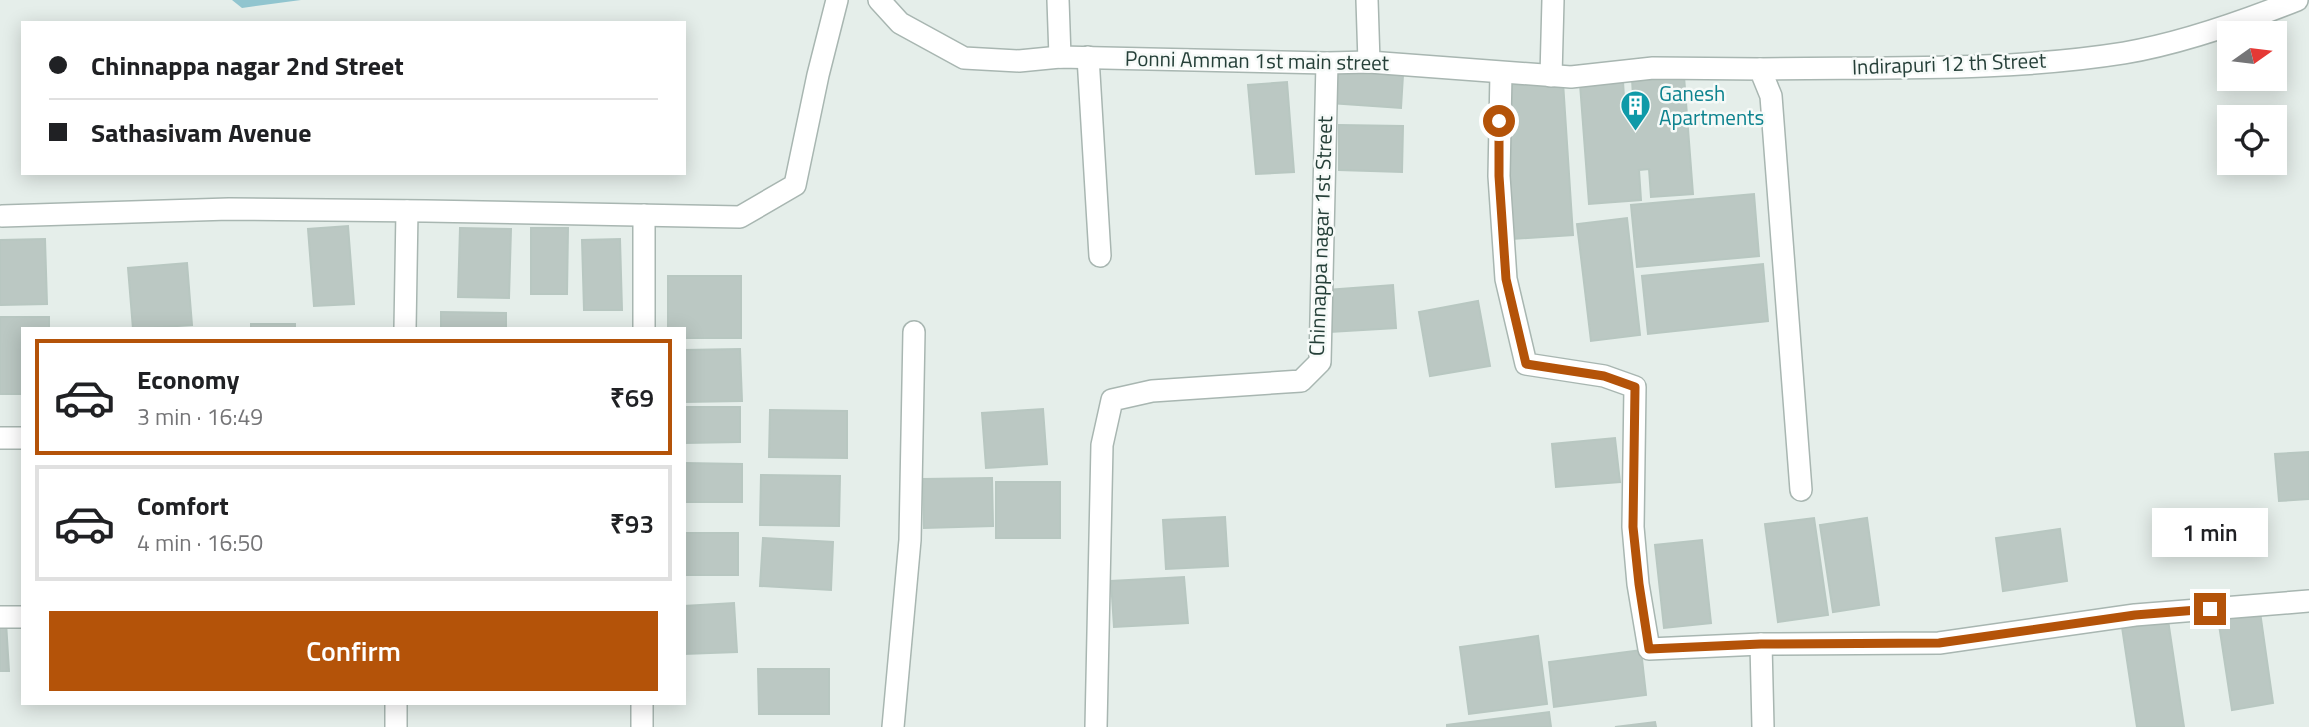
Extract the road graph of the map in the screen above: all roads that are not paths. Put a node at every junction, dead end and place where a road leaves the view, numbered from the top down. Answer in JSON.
{"nodes":[{"id":1,"x":837,"y":0,"type":"edge"},
{"id":2,"x":879,"y":0,"type":"edge"},
{"id":3,"x":1058,"y":0,"type":"edge"},
{"id":4,"x":1367,"y":0,"type":"edge"},
{"id":5,"x":1553,"y":0,"type":"edge"},
{"id":6,"x":2297,"y":0,"type":"edge"},
{"id":7,"x":1060,"y":57,"type":"junction"},
{"id":8,"x":1088,"y":57,"type":"junction"},
{"id":9,"x":1369,"y":62,"type":"junction"},
{"id":10,"x":1327,"y":63,"type":"junction"},
{"id":11,"x":1653,"y":68,"type":"joint"},
{"id":12,"x":1760,"y":69,"type":"junction"},
{"id":13,"x":1501,"y":73,"type":"junction"},
{"id":14,"x":1551,"y":76,"type":"junction"},
{"id":15,"x":1,"y":210,"type":"edge"},
{"id":16,"x":407,"y":211,"type":"junction"},
{"id":17,"x":644,"y":215,"type":"junction"},
{"id":18,"x":1100,"y":256,"type":"dead end"},
{"id":19,"x":405,"y":327,"type":"edge"},
{"id":20,"x":644,"y":327,"type":"edge"},
{"id":21,"x":914,"y":332,"type":"dead end"},
{"id":22,"x":0,"y":438,"type":"edge"},
{"id":23,"x":21,"y":438,"type":"edge"},
{"id":24,"x":1801,"y":490,"type":"dead end"},
{"id":25,"x":2309,"y":601,"type":"edge"},
{"id":26,"x":0,"y":617,"type":"edge"},
{"id":27,"x":21,"y":617,"type":"edge"},
{"id":28,"x":1761,"y":644,"type":"junction"},
{"id":29,"x":396,"y":705,"type":"edge"},
{"id":30,"x":642,"y":705,"type":"edge"},
{"id":31,"x":396,"y":727,"type":"edge"},
{"id":32,"x":642,"y":727,"type":"edge"},
{"id":33,"x":893,"y":727,"type":"edge"},
{"id":34,"x":1096,"y":727,"type":"edge"},
{"id":35,"x":1763,"y":727,"type":"edge"}],
"edges":[{"from":1,"to":17,"type":"street"},
{"from":2,"to":7,"type":"street","name":"Ponni Amman 1st main street"},
{"from":3,"to":7,"type":"street"},
{"from":4,"to":9,"type":"street"},
{"from":5,"to":14,"type":"street"},
{"from":6,"to":12,"type":"street","name":"Indirapuri 12 th Street"},
{"from":7,"to":8,"type":"street","name":"Ponni Amman 1st main street"},
{"from":8,"to":10,"type":"street","name":"Ponni Amman 1st main street"},
{"from":8,"to":18,"type":"street"},
{"from":9,"to":10,"type":"street","name":"Ponni Amman 1st main street"},
{"from":9,"to":13,"type":"street","name":"Ponni Amman 1st main street"},
{"from":10,"to":34,"type":"street","name":"Chinnappa nagar 1st Street"},
{"from":11,"to":12,"type":"street","name":"Indirapuri 12 th Street"},
{"from":11,"to":14,"type":"street","name":"Ponni Amman 1st main street"},
{"from":12,"to":24,"type":"street"},
{"from":13,"to":14,"type":"street","name":"Ponni Amman 1st main street"},
{"from":13,"to":28,"type":"street"},
{"from":15,"to":16,"type":"street"},
{"from":16,"to":17,"type":"street"},
{"from":16,"to":19,"type":"street"},
{"from":17,"to":20,"type":"street"},
{"from":21,"to":33,"type":"street"},
{"from":22,"to":23,"type":"street"},
{"from":25,"to":28,"type":"street"},
{"from":26,"to":27,"type":"street"},
{"from":28,"to":35,"type":"street"},
{"from":29,"to":31,"type":"street"},
{"from":30,"to":32,"type":"street"}]}
